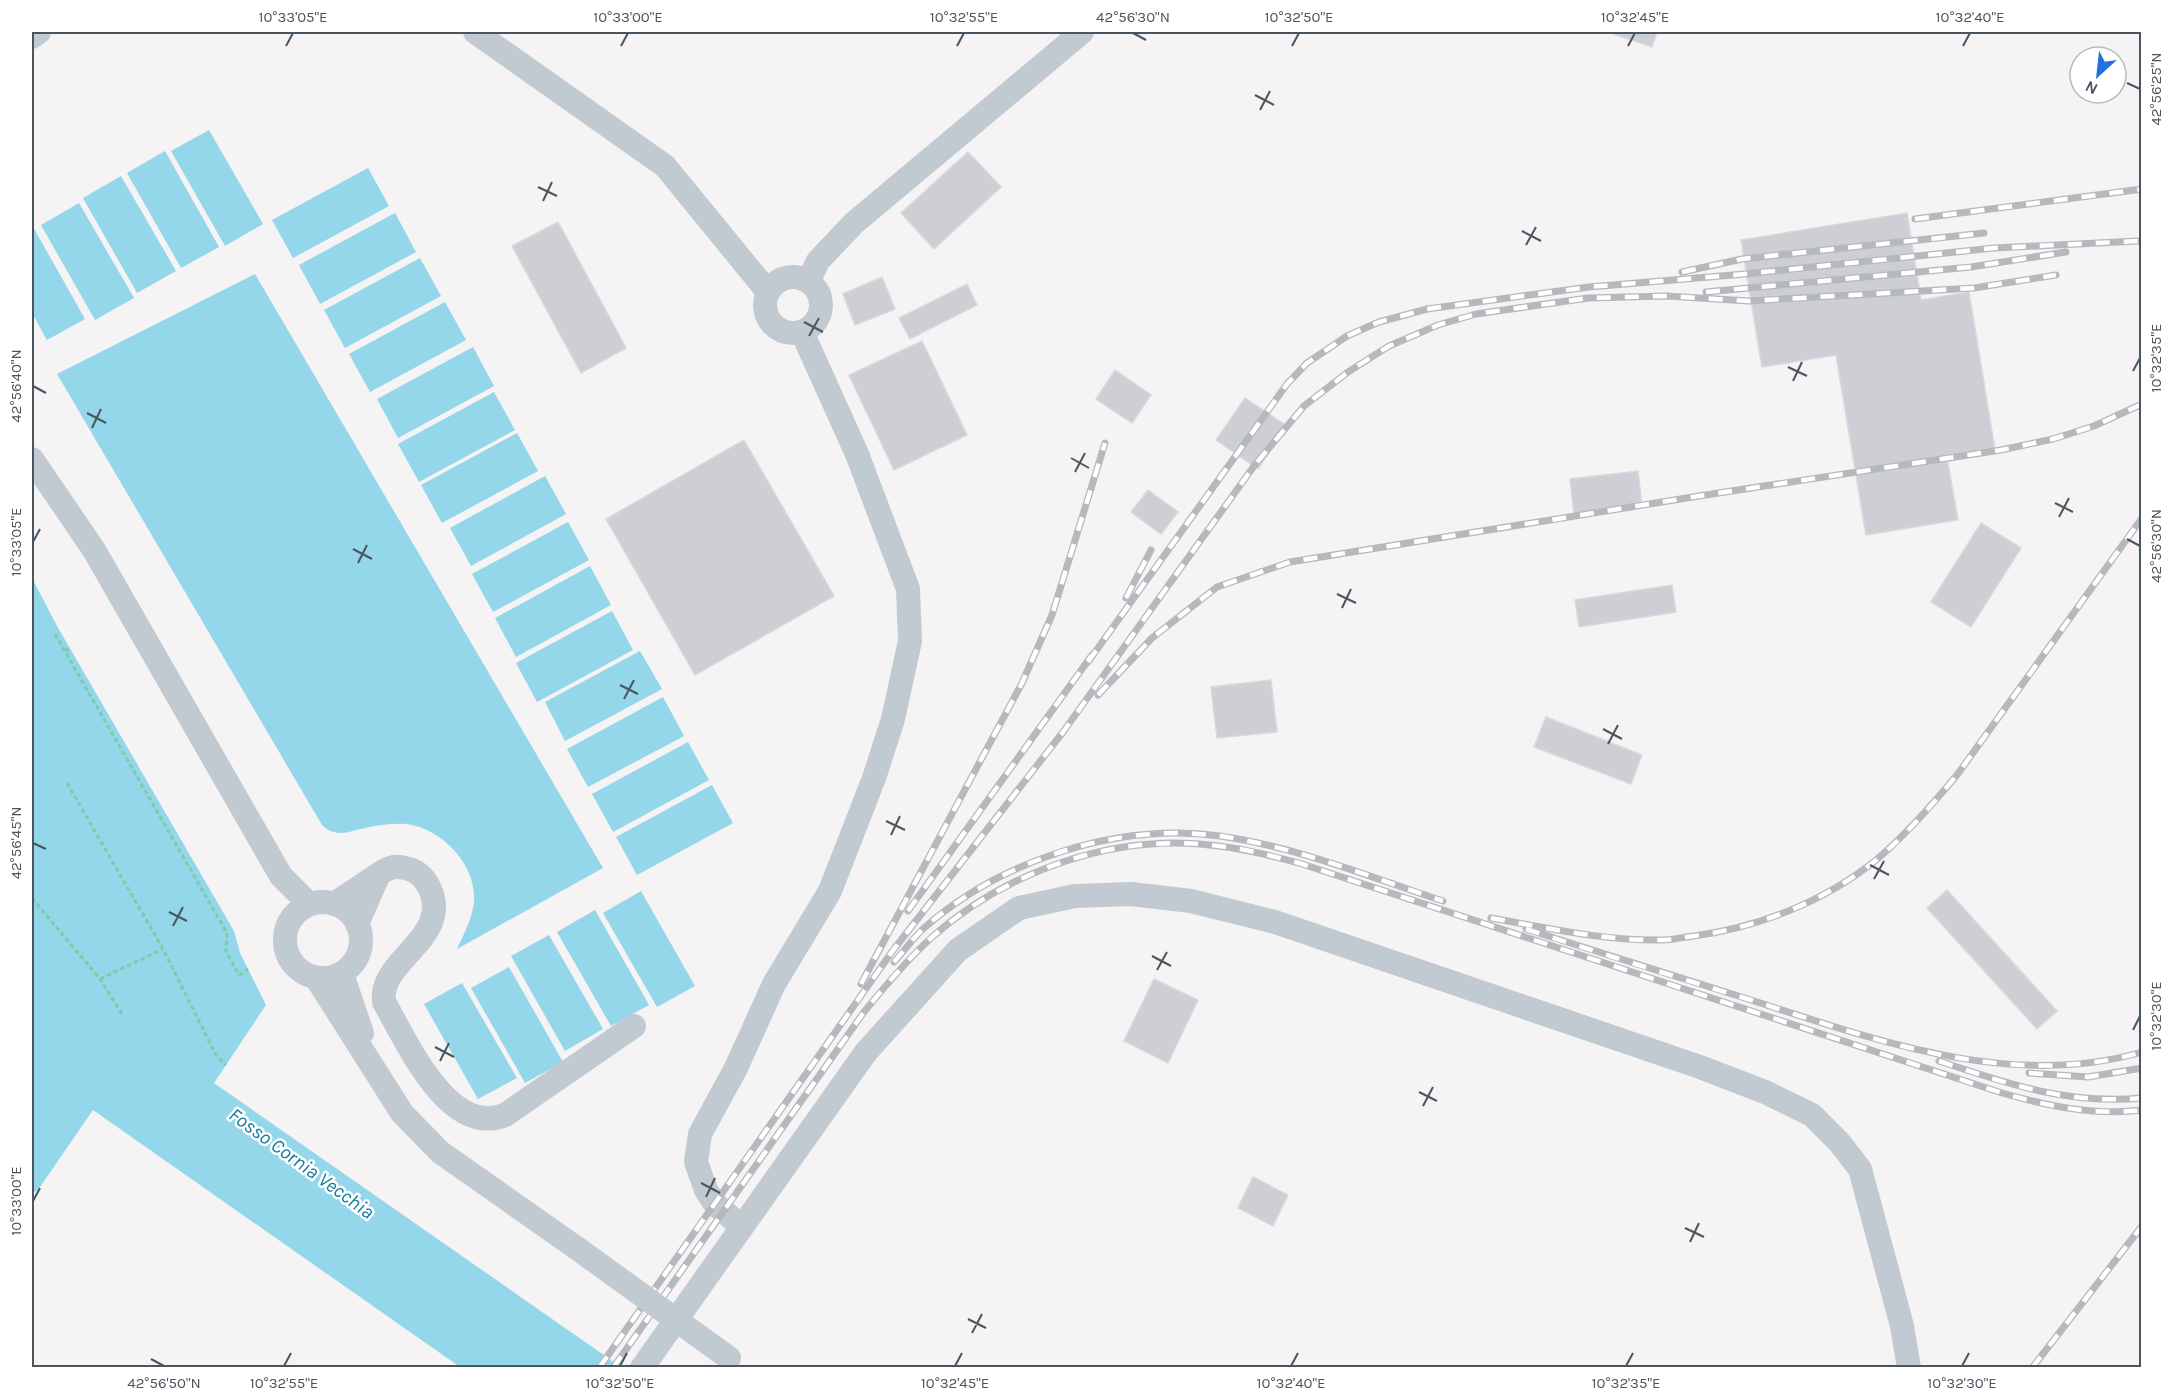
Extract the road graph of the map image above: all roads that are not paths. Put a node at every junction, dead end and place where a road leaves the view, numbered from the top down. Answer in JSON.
{"nodes":[{"id":1,"x":39,"y":32,"type":"edge"},
{"id":2,"x":475,"y":32,"type":"edge"},
{"id":3,"x":1082,"y":32,"type":"edge"},
{"id":4,"x":32,"y":37,"type":"edge"},
{"id":5,"x":808,"y":280,"type":"junction"},
{"id":6,"x":768,"y":292,"type":"junction"},
{"id":7,"x":802,"y":333,"type":"junction"},
{"id":8,"x":32,"y":459,"type":"edge"},
{"id":9,"x":379,"y":874,"type":"junction"},
{"id":10,"x":334,"y":904,"type":"junction"},
{"id":11,"x":300,"y":911,"type":"junction"},
{"id":12,"x":357,"y":924,"type":"junction"},
{"id":13,"x":342,"y":974,"type":"junction"},
{"id":14,"x":316,"y":979,"type":"junction"},
{"id":15,"x":634,"y":1026,"type":"dead end"},
{"id":16,"x":373,"y":1066,"type":"junction"},
{"id":17,"x":741,"y":1227,"type":"junction"},
{"id":18,"x":736,"y":1363,"type":"edge"},
{"id":19,"x":642,"y":1368,"type":"edge"},
{"id":20,"x":1910,"y":1368,"type":"edge"}],
"edges":[{"from":1,"to":4,"type":"street"},
{"from":2,"to":6,"type":"street"},
{"from":3,"to":5,"type":"street"},
{"from":5,"to":6,"type":"street"},
{"from":5,"to":7,"type":"street"},
{"from":6,"to":7,"type":"street"},
{"from":7,"to":17,"type":"street"},
{"from":8,"to":11,"type":"street"},
{"from":9,"to":10,"type":"street"},
{"from":9,"to":12,"type":"street"},
{"from":9,"to":15,"type":"street"},
{"from":10,"to":11,"type":"street"},
{"from":10,"to":12,"type":"street"},
{"from":11,"to":14,"type":"street"},
{"from":12,"to":13,"type":"street"},
{"from":13,"to":14,"type":"street"},
{"from":13,"to":16,"type":"street"},
{"from":14,"to":16,"type":"street"},
{"from":16,"to":18,"type":"street","bridge":true},
{"from":17,"to":19,"type":"street"},
{"from":17,"to":20,"type":"street"}]}
